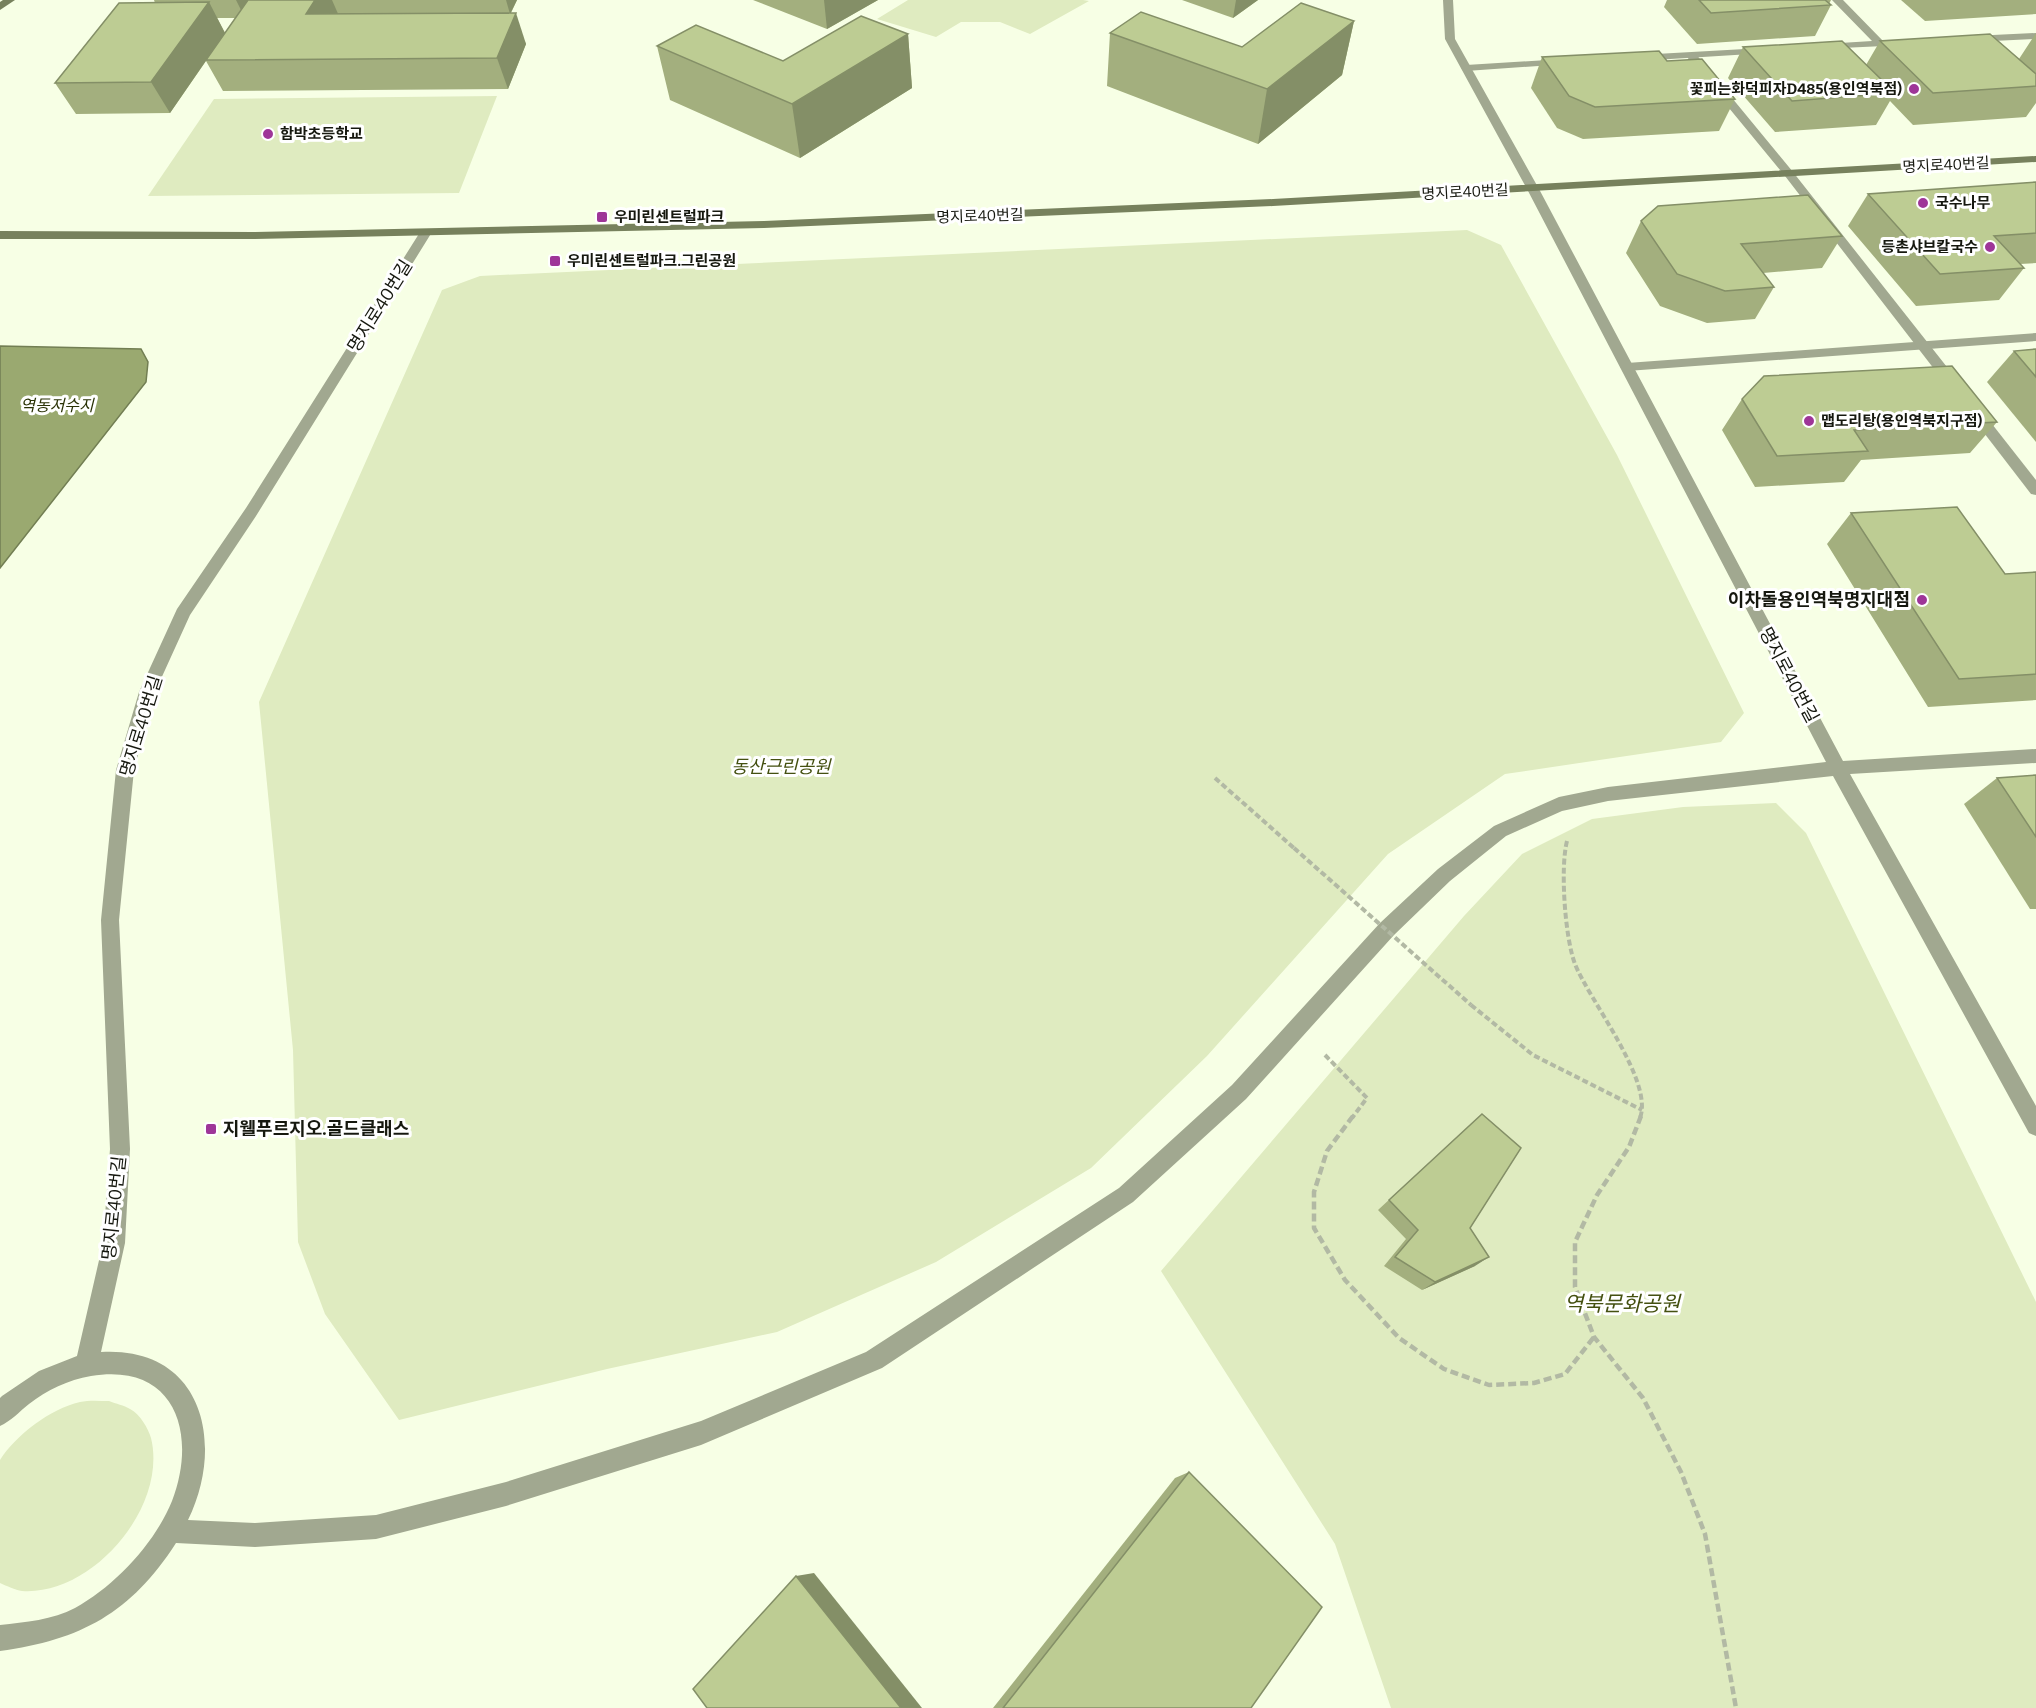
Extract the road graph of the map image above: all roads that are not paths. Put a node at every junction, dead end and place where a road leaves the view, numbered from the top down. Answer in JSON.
{"nodes":[{"id":1,"x":10,"y":0,"type":"edge"},
{"id":2,"x":1448,"y":0,"type":"edge"},
{"id":3,"x":1837,"y":0,"type":"edge"},
{"id":4,"x":0,"y":7,"type":"edge"},
{"id":5,"x":2036,"y":36,"type":"edge"},
{"id":6,"x":1964,"y":40,"type":"edge"},
{"id":7,"x":1880,"y":44,"type":"junction"},
{"id":8,"x":1892,"y":44,"type":"edge"},
{"id":9,"x":1809,"y":48,"type":"edge"},
{"id":10,"x":1774,"y":50,"type":"edge"},
{"id":11,"x":1690,"y":55,"type":"junction"},
{"id":12,"x":1631,"y":58,"type":"edge"},
{"id":13,"x":1572,"y":62,"type":"edge"},
{"id":14,"x":1466,"y":68,"type":"junction"},
{"id":15,"x":2036,"y":159,"type":"edge"},
{"id":16,"x":1789,"y":174,"type":"junction"},
{"id":17,"x":1533,"y":189,"type":"junction"},
{"id":18,"x":426,"y":232,"type":"junction"},
{"id":19,"x":0,"y":235,"type":"edge"},
{"id":20,"x":2036,"y":337,"type":"edge"},
{"id":21,"x":1923,"y":345,"type":"junction"},
{"id":22,"x":1627,"y":367,"type":"junction"},
{"id":23,"x":2036,"y":490,"type":"edge"},
{"id":24,"x":2036,"y":756,"type":"edge"},
{"id":25,"x":1838,"y":768,"type":"junction"},
{"id":26,"x":2036,"y":1125,"type":"edge"},
{"id":27,"x":87,"y":1364,"type":"junction"},
{"id":28,"x":0,"y":1414,"type":"edge"},
{"id":29,"x":170,"y":1531,"type":"junction"},
{"id":30,"x":0,"y":1638,"type":"edge"}],
"edges":[{"from":1,"to":4,"type":"street"},
{"from":2,"to":14,"type":"street","name":"명지로40번길"},
{"from":3,"to":7,"type":"street"},
{"from":5,"to":6,"type":"street"},
{"from":7,"to":8,"type":"street"},
{"from":7,"to":9,"type":"street"},
{"from":10,"to":11,"type":"street"},
{"from":11,"to":12,"type":"street"},
{"from":11,"to":16,"type":"street"},
{"from":13,"to":14,"type":"street"},
{"from":14,"to":17,"type":"street","name":"명지로40번길"},
{"from":15,"to":16,"type":"street","name":"명지로40번길"},
{"from":16,"to":17,"type":"street","name":"명지로40번길"},
{"from":16,"to":21,"type":"street"},
{"from":17,"to":18,"type":"street","name":"명지로40번길"},
{"from":17,"to":22,"type":"street","name":"명지로40번길"},
{"from":18,"to":19,"type":"street","name":"명지로40번길"},
{"from":18,"to":27,"type":"street","name":"명지로40번길"},
{"from":20,"to":21,"type":"street"},
{"from":21,"to":22,"type":"street"},
{"from":21,"to":23,"type":"street"},
{"from":22,"to":25,"type":"street","name":"명지로40번길"},
{"from":24,"to":25,"type":"street"},
{"from":25,"to":26,"type":"street","name":"명지로40번길"},
{"from":25,"to":29,"type":"street"},
{"from":27,"to":28,"type":"street"},
{"from":27,"to":29,"type":"street"},
{"from":29,"to":30,"type":"street"}]}
